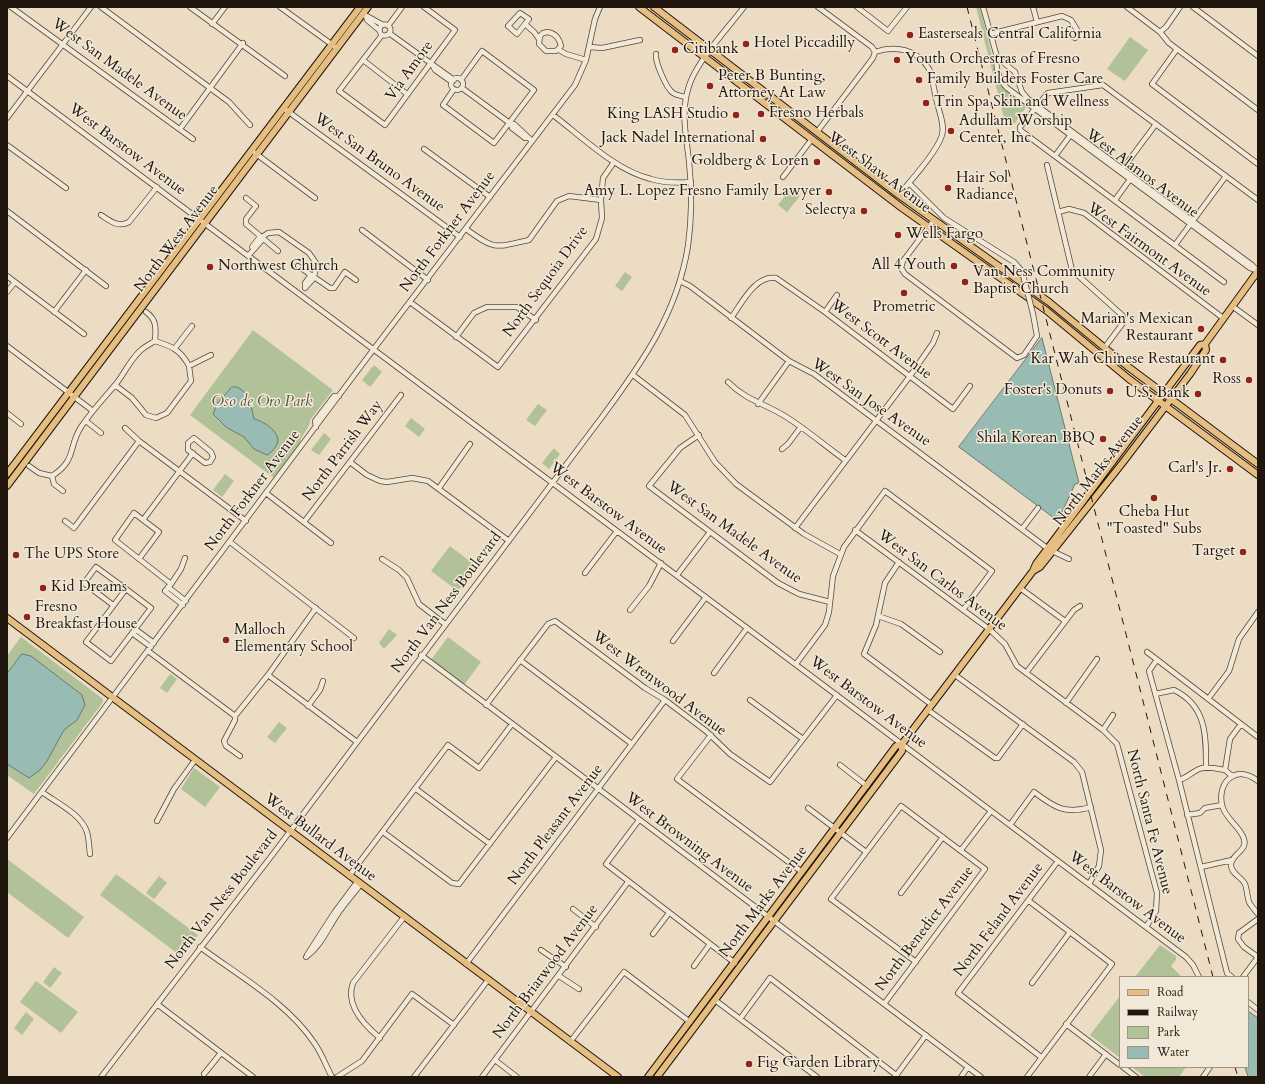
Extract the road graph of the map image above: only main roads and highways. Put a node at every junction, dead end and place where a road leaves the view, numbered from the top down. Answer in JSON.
{"nodes":[{"id":1,"x":360,"y":7,"type":"edge"},
{"id":2,"x":368,"y":7,"type":"edge"},
{"id":3,"x":639,"y":7,"type":"edge"},
{"id":4,"x":654,"y":7,"type":"edge"},
{"id":5,"x":364,"y":12,"type":"edge"},
{"id":6,"x":334,"y":47,"type":"junction"},
{"id":7,"x":709,"y":54,"type":"junction"},
{"id":8,"x":767,"y":104,"type":"junction"},
{"id":9,"x":817,"y":132,"type":"junction"},
{"id":10,"x":812,"y":139,"type":"junction"},
{"id":11,"x":254,"y":152,"type":"junction"},
{"id":12,"x":860,"y":166,"type":"junction"},
{"id":13,"x":860,"y":176,"type":"junction"},
{"id":14,"x":899,"y":195,"type":"junction"},
{"id":15,"x":202,"y":221,"type":"junction"},
{"id":16,"x":1258,"y":271,"type":"edge"},
{"id":17,"x":1205,"y":344,"type":"junction"},
{"id":18,"x":1165,"y":394,"type":"junction"},
{"id":19,"x":1172,"y":399,"type":"junction"},
{"id":20,"x":1159,"y":402,"type":"junction"},
{"id":21,"x":1166,"y":407,"type":"junction"},
{"id":22,"x":34,"y":438,"type":"junction"},
{"id":23,"x":1208,"y":438,"type":"junction"},
{"id":24,"x":1126,"y":445,"type":"junction"},
{"id":25,"x":1258,"y":464,"type":"edge"},
{"id":26,"x":1258,"y":469,"type":"edge"},
{"id":27,"x":7,"y":474,"type":"edge"},
{"id":28,"x":1258,"y":475,"type":"edge"},
{"id":29,"x":7,"y":479,"type":"edge"},
{"id":30,"x":1105,"y":485,"type":"junction"},
{"id":31,"x":7,"y":486,"type":"edge"},
{"id":32,"x":1050,"y":550,"type":"junction"},
{"id":33,"x":7,"y":618,"type":"edge"},
{"id":34,"x":902,"y":744,"type":"junction"},
{"id":35,"x":771,"y":919,"type":"junction"},
{"id":36,"x":724,"y":976,"type":"junction"},
{"id":37,"x":715,"y":1000,"type":"junction"},
{"id":38,"x":692,"y":1019,"type":"junction"},
{"id":39,"x":689,"y":1034,"type":"junction"},
{"id":40,"x":618,"y":1077,"type":"edge"},
{"id":41,"x":648,"y":1077,"type":"edge"},
{"id":42,"x":657,"y":1077,"type":"edge"}],
"edges":[{"from":1,"to":6,"type":"main road","name":"North West Avenue"},
{"from":2,"to":5,"type":"main road","name":"North West Avenue"},
{"from":3,"to":7,"type":"main road","name":"West Shaw Avenue"},
{"from":4,"to":7,"type":"main road","name":"West Shaw Avenue"},
{"from":5,"to":6,"type":"main road","name":"North West Avenue"},
{"from":6,"to":11,"type":"main road","name":"North West Avenue"},
{"from":6,"to":11,"type":"main road","name":"North West Avenue"},
{"from":7,"to":8,"type":"main road","name":"West Shaw Avenue"},
{"from":7,"to":9,"type":"main road","name":"West Shaw Avenue"},
{"from":8,"to":9,"type":"main road"},
{"from":8,"to":10,"type":"main road","name":"West Shaw Avenue"},
{"from":9,"to":12,"type":"main road","name":"West Shaw Avenue"},
{"from":10,"to":12,"type":"main road"},
{"from":10,"to":13,"type":"main road","name":"West Shaw Avenue"},
{"from":11,"to":15,"type":"main road","name":"North West Avenue"},
{"from":12,"to":14,"type":"main road","name":"West Shaw Avenue"},
{"from":13,"to":14,"type":"main road"},
{"from":13,"to":20,"type":"main road","name":"West Shaw Avenue"},
{"from":14,"to":18,"type":"main road","name":"West Shaw Avenue"},
{"from":15,"to":22,"type":"main road","name":"North West Avenue"},
{"from":15,"to":31,"type":"main road","name":"North West Avenue"},
{"from":16,"to":17,"type":"main road","name":"North Marks Avenue"},
{"from":17,"to":18,"type":"main road","name":"North Marks Avenue"},
{"from":17,"to":19,"type":"main road","name":"North Marks Avenue"},
{"from":18,"to":19,"type":"main road","name":"West Shaw Avenue"},
{"from":18,"to":20,"type":"main road","name":"North Marks Avenue"},
{"from":19,"to":21,"type":"main road","name":"North Marks Avenue"},
{"from":19,"to":25,"type":"main road","name":"West Shaw Avenue"},
{"from":20,"to":21,"type":"main road","name":"West Shaw Avenue"},
{"from":20,"to":24,"type":"main road","name":"North Marks Avenue"},
{"from":21,"to":23,"type":"main road","name":"West Shaw Avenue"},
{"from":21,"to":30,"type":"main road","name":"North Marks Avenue"},
{"from":22,"to":27,"type":"main road","name":"North West Avenue"},
{"from":22,"to":29,"type":"main road"},
{"from":23,"to":26,"type":"main road"},
{"from":23,"to":28,"type":"main road","name":"West Shaw Avenue"},
{"from":24,"to":30,"type":"main road"},
{"from":24,"to":32,"type":"main road","name":"North Marks Avenue"},
{"from":30,"to":32,"type":"main road","name":"North Marks Avenue"},
{"from":32,"to":34,"type":"main road","name":"North Marks Avenue"},
{"from":33,"to":40,"type":"main road","name":"West Bullard Avenue"},
{"from":34,"to":35,"type":"main road","name":"North Marks Avenue"},
{"from":34,"to":35,"type":"main road","name":"North Marks Avenue"},
{"from":35,"to":36,"type":"main road","name":"North Marks Avenue"},
{"from":35,"to":37,"type":"main road","name":"North Marks Avenue"},
{"from":36,"to":37,"type":"main road"},
{"from":36,"to":38,"type":"main road","name":"North Marks Avenue"},
{"from":37,"to":39,"type":"main road","name":"North Marks Avenue"},
{"from":38,"to":39,"type":"main road"},
{"from":38,"to":41,"type":"main road","name":"North Marks Avenue"},
{"from":39,"to":42,"type":"main road","name":"North Marks Avenue"}]}
